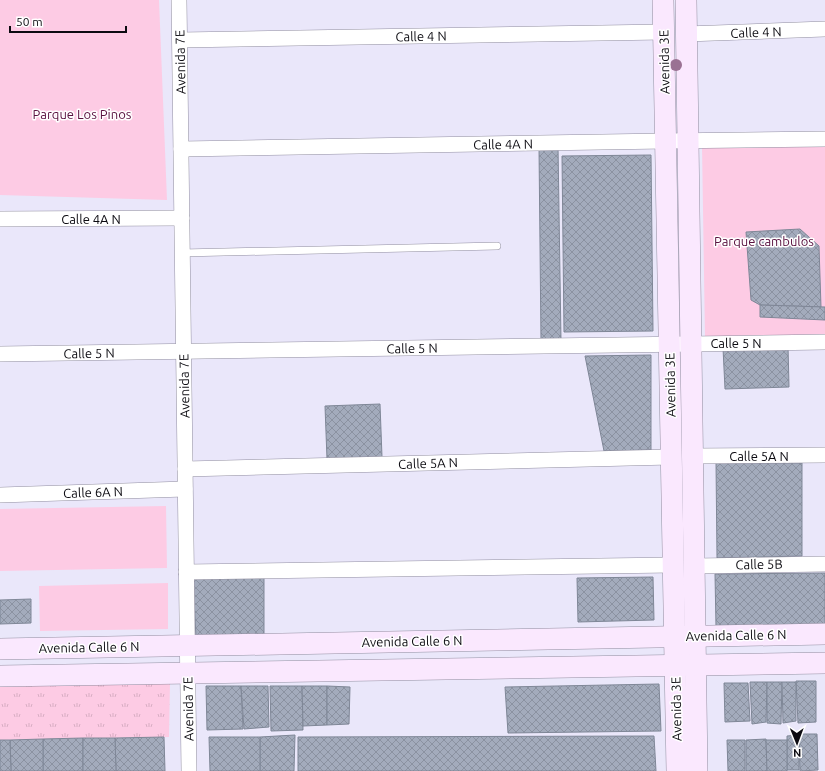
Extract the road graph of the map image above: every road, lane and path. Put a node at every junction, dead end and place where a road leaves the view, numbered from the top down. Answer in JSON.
{"nodes":[{"id":1,"x":179,"y":0,"type":"edge"},
{"id":2,"x":663,"y":0,"type":"edge"},
{"id":3,"x":686,"y":0,"type":"edge"},
{"id":4,"x":825,"y":30,"type":"edge"},
{"id":5,"x":663,"y":32,"type":"junction"},
{"id":6,"x":686,"y":34,"type":"junction"},
{"id":7,"x":180,"y":40,"type":"junction"},
{"id":8,"x":825,"y":139,"type":"edge"},
{"id":9,"x":665,"y":140,"type":"junction"},
{"id":10,"x":688,"y":140,"type":"junction"},
{"id":11,"x":181,"y":150,"type":"junction"},
{"id":12,"x":182,"y":218,"type":"junction"},
{"id":13,"x":0,"y":219,"type":"edge"},
{"id":14,"x":497,"y":246,"type":"dead end"},
{"id":15,"x":182,"y":253,"type":"junction"},
{"id":16,"x":825,"y":342,"type":"edge"},
{"id":17,"x":691,"y":343,"type":"junction"},
{"id":18,"x":669,"y":344,"type":"junction"},
{"id":19,"x":184,"y":351,"type":"junction"},
{"id":20,"x":0,"y":354,"type":"edge"},
{"id":21,"x":825,"y":455,"type":"edge"},
{"id":22,"x":692,"y":456,"type":"junction"},
{"id":23,"x":671,"y":457,"type":"junction"},
{"id":24,"x":185,"y":469,"type":"junction"},
{"id":25,"x":185,"y":489,"type":"junction"},
{"id":26,"x":0,"y":495,"type":"edge"},
{"id":27,"x":693,"y":496,"type":"junction"},
{"id":28,"x":672,"y":497,"type":"junction"},
{"id":29,"x":825,"y":564,"type":"edge"},
{"id":30,"x":673,"y":565,"type":"junction"},
{"id":31,"x":694,"y":566,"type":"junction"},
{"id":32,"x":186,"y":572,"type":"junction"},
{"id":33,"x":825,"y":634,"type":"edge"},
{"id":34,"x":695,"y":636,"type":"junction"},
{"id":35,"x":674,"y":637,"type":"junction"},
{"id":36,"x":187,"y":645,"type":"junction"},
{"id":37,"x":0,"y":649,"type":"edge"},
{"id":38,"x":825,"y":663,"type":"edge"},
{"id":39,"x":685,"y":666,"type":"junction"},
{"id":40,"x":188,"y":673,"type":"junction"},
{"id":41,"x":0,"y":676,"type":"edge"},
{"id":42,"x":189,"y":771,"type":"edge"},
{"id":43,"x":677,"y":771,"type":"edge"},
{"id":44,"x":697,"y":771,"type":"edge"}],
"edges":[{"from":1,"to":7,"type":"street","name":"Avenida 7E"},
{"from":2,"to":5,"type":"street","name":"Avenida 3E"},
{"from":3,"to":6,"type":"street","name":"Avenida 3E"},
{"from":4,"to":6,"type":"street","name":"Calle 4 N"},
{"from":5,"to":7,"type":"street","name":"Calle 4 N"},
{"from":5,"to":9,"type":"street","name":"Avenida 3E"},
{"from":6,"to":10,"type":"street","name":"Avenida 3E"},
{"from":7,"to":11,"type":"street","name":"Avenida 7E"},
{"from":8,"to":10,"type":"street","name":"Calle 4A N"},
{"from":9,"to":10,"type":"street","name":"Calle 4A N"},
{"from":9,"to":11,"type":"street","name":"Calle 4A N"},
{"from":9,"to":18,"type":"street","name":"Avenida 3E"},
{"from":10,"to":17,"type":"street","name":"Avenida 3E"},
{"from":11,"to":12,"type":"street","name":"Avenida 7E"},
{"from":12,"to":13,"type":"street","name":"Calle 4A N"},
{"from":12,"to":15,"type":"street","name":"Avenida 7E"},
{"from":14,"to":15,"type":"lane"},
{"from":15,"to":19,"type":"street","name":"Avenida 7E"},
{"from":16,"to":17,"type":"street","name":"Calle 5 N"},
{"from":17,"to":18,"type":"street","name":"Calle 5 N"},
{"from":17,"to":22,"type":"street","name":"Avenida 3E"},
{"from":18,"to":19,"type":"street","name":"Calle 5 N"},
{"from":18,"to":23,"type":"street","name":"Avenida 3E"},
{"from":19,"to":20,"type":"street","name":"Calle 5 N"},
{"from":19,"to":24,"type":"street","name":"Avenida 7E"},
{"from":21,"to":22,"type":"street","name":"Calle 5A N"},
{"from":22,"to":27,"type":"street","name":"Avenida 3E"},
{"from":23,"to":24,"type":"street","name":"Calle 5A N"},
{"from":23,"to":28,"type":"street","name":"Avenida 3E"},
{"from":24,"to":25,"type":"street","name":"Avenida 7E"},
{"from":25,"to":26,"type":"street","name":"Calle 6A N"},
{"from":25,"to":32,"type":"street","name":"Avenida 7E"},
{"from":27,"to":28,"type":"street"},
{"from":27,"to":31,"type":"street","name":"Avenida 3E"},
{"from":28,"to":30,"type":"street","name":"Avenida 3E"},
{"from":29,"to":31,"type":"street","name":"Calle 5B"},
{"from":30,"to":32,"type":"street"},
{"from":30,"to":35,"type":"street","name":"Avenida 3E"},
{"from":31,"to":34,"type":"street","name":"Avenida 3E"},
{"from":32,"to":36,"type":"street","name":"Avenida 7E"},
{"from":33,"to":34,"type":"street","name":"Avenida Calle 6 N"},
{"from":34,"to":35,"type":"street","name":"Avenida Calle 6 N"},
{"from":34,"to":39,"type":"street","name":"Avenida 3E"},
{"from":35,"to":36,"type":"street","name":"Avenida Calle 6 N"},
{"from":35,"to":39,"type":"street","name":"Avenida 3E"},
{"from":36,"to":37,"type":"street","name":"Avenida Calle 6 N"},
{"from":36,"to":40,"type":"street","name":"Avenida 7E"},
{"from":38,"to":39,"type":"street"},
{"from":39,"to":40,"type":"street"},
{"from":39,"to":43,"type":"street","name":"Avenida 3E"},
{"from":39,"to":44,"type":"street","name":"Avenida 3E"},
{"from":40,"to":41,"type":"street"},
{"from":40,"to":42,"type":"street","name":"Avenida 7E"}]}
